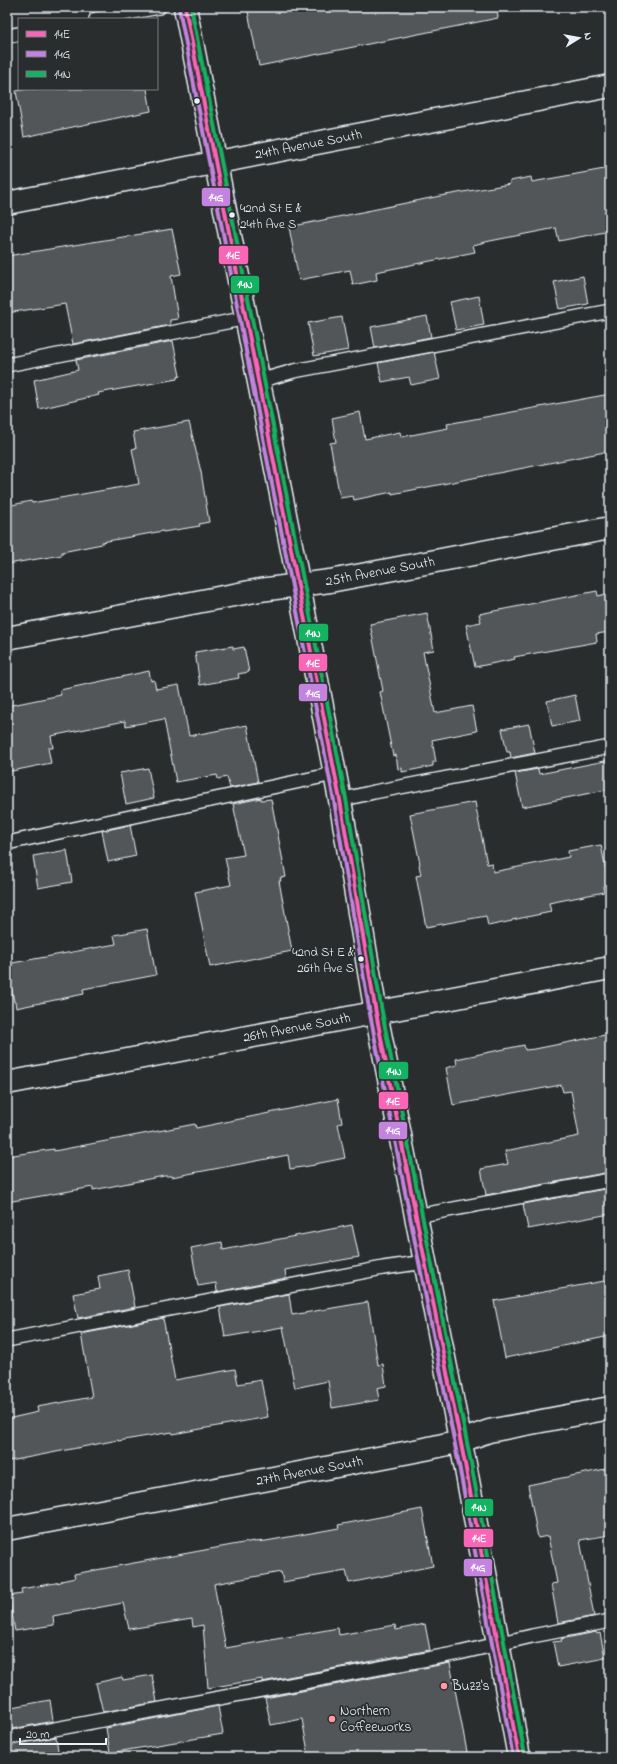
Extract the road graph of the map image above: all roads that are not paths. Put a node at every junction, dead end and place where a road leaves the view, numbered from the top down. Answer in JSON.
{"nodes":[{"id":1,"x":159,"y":7,"type":"edge"},
{"id":2,"x":185,"y":7,"type":"edge"},
{"id":3,"x":101,"y":18,"type":"edge"},
{"id":4,"x":18,"y":34,"type":"edge"},
{"id":5,"x":7,"y":36,"type":"edge"},
{"id":6,"x":610,"y":86,"type":"edge"},
{"id":7,"x":216,"y":162,"type":"junction"},
{"id":8,"x":7,"y":202,"type":"edge"},
{"id":9,"x":610,"y":311,"type":"edge"},
{"id":10,"x":247,"y":318,"type":"junction"},
{"id":11,"x":7,"y":365,"type":"edge"},
{"id":12,"x":260,"y":381,"type":"junction"},
{"id":13,"x":610,"y":528,"type":"edge"},
{"id":14,"x":298,"y":585,"type":"junction"},
{"id":15,"x":7,"y":638,"type":"edge"},
{"id":16,"x":610,"y":747,"type":"edge"},
{"id":17,"x":334,"y":774,"type":"junction"},
{"id":18,"x":340,"y":800,"type":"junction"},
{"id":19,"x":7,"y":843,"type":"edge"},
{"id":20,"x":610,"y":968,"type":"edge"},
{"id":21,"x":376,"y":1012,"type":"junction"},
{"id":22,"x":7,"y":1083,"type":"edge"},
{"id":23,"x":610,"y":1180,"type":"edge"},
{"id":24,"x":416,"y":1216,"type":"junction"},
{"id":25,"x":425,"y":1262,"type":"junction"},
{"id":26,"x":7,"y":1340,"type":"edge"},
{"id":27,"x":610,"y":1408,"type":"edge"},
{"id":28,"x":461,"y":1441,"type":"junction"},
{"id":29,"x":7,"y":1529,"type":"edge"},
{"id":30,"x":610,"y":1621,"type":"edge"},
{"id":31,"x":498,"y":1643,"type":"junction"},
{"id":32,"x":7,"y":1738,"type":"edge"},
{"id":33,"x":519,"y":1757,"type":"edge"}],
"edges":[{"from":1,"to":3,"type":"lane"},
{"from":2,"to":7,"type":"street"},
{"from":4,"to":5,"type":"lane"},
{"from":6,"to":7,"type":"street","name":"24th Avenue South"},
{"from":7,"to":8,"type":"street","name":"24th Avenue South"},
{"from":7,"to":10,"type":"street"},
{"from":9,"to":12,"type":"lane"},
{"from":10,"to":11,"type":"lane"},
{"from":10,"to":12,"type":"street"},
{"from":12,"to":14,"type":"street"},
{"from":13,"to":14,"type":"street","name":"25th Avenue South"},
{"from":14,"to":15,"type":"street","name":"25th Avenue South"},
{"from":14,"to":17,"type":"street"},
{"from":16,"to":18,"type":"lane"},
{"from":17,"to":18,"type":"street"},
{"from":17,"to":19,"type":"lane"},
{"from":18,"to":21,"type":"street"},
{"from":20,"to":21,"type":"street","name":"26th Avenue South"},
{"from":21,"to":22,"type":"street","name":"26th Avenue South"},
{"from":21,"to":24,"type":"street"},
{"from":23,"to":24,"type":"lane"},
{"from":24,"to":25,"type":"street"},
{"from":25,"to":26,"type":"lane"},
{"from":25,"to":28,"type":"street"},
{"from":27,"to":28,"type":"street","name":"27th Avenue South"},
{"from":28,"to":29,"type":"street","name":"27th Avenue South"},
{"from":28,"to":31,"type":"street"},
{"from":30,"to":31,"type":"lane"},
{"from":31,"to":32,"type":"lane"},
{"from":31,"to":33,"type":"street"}]}
